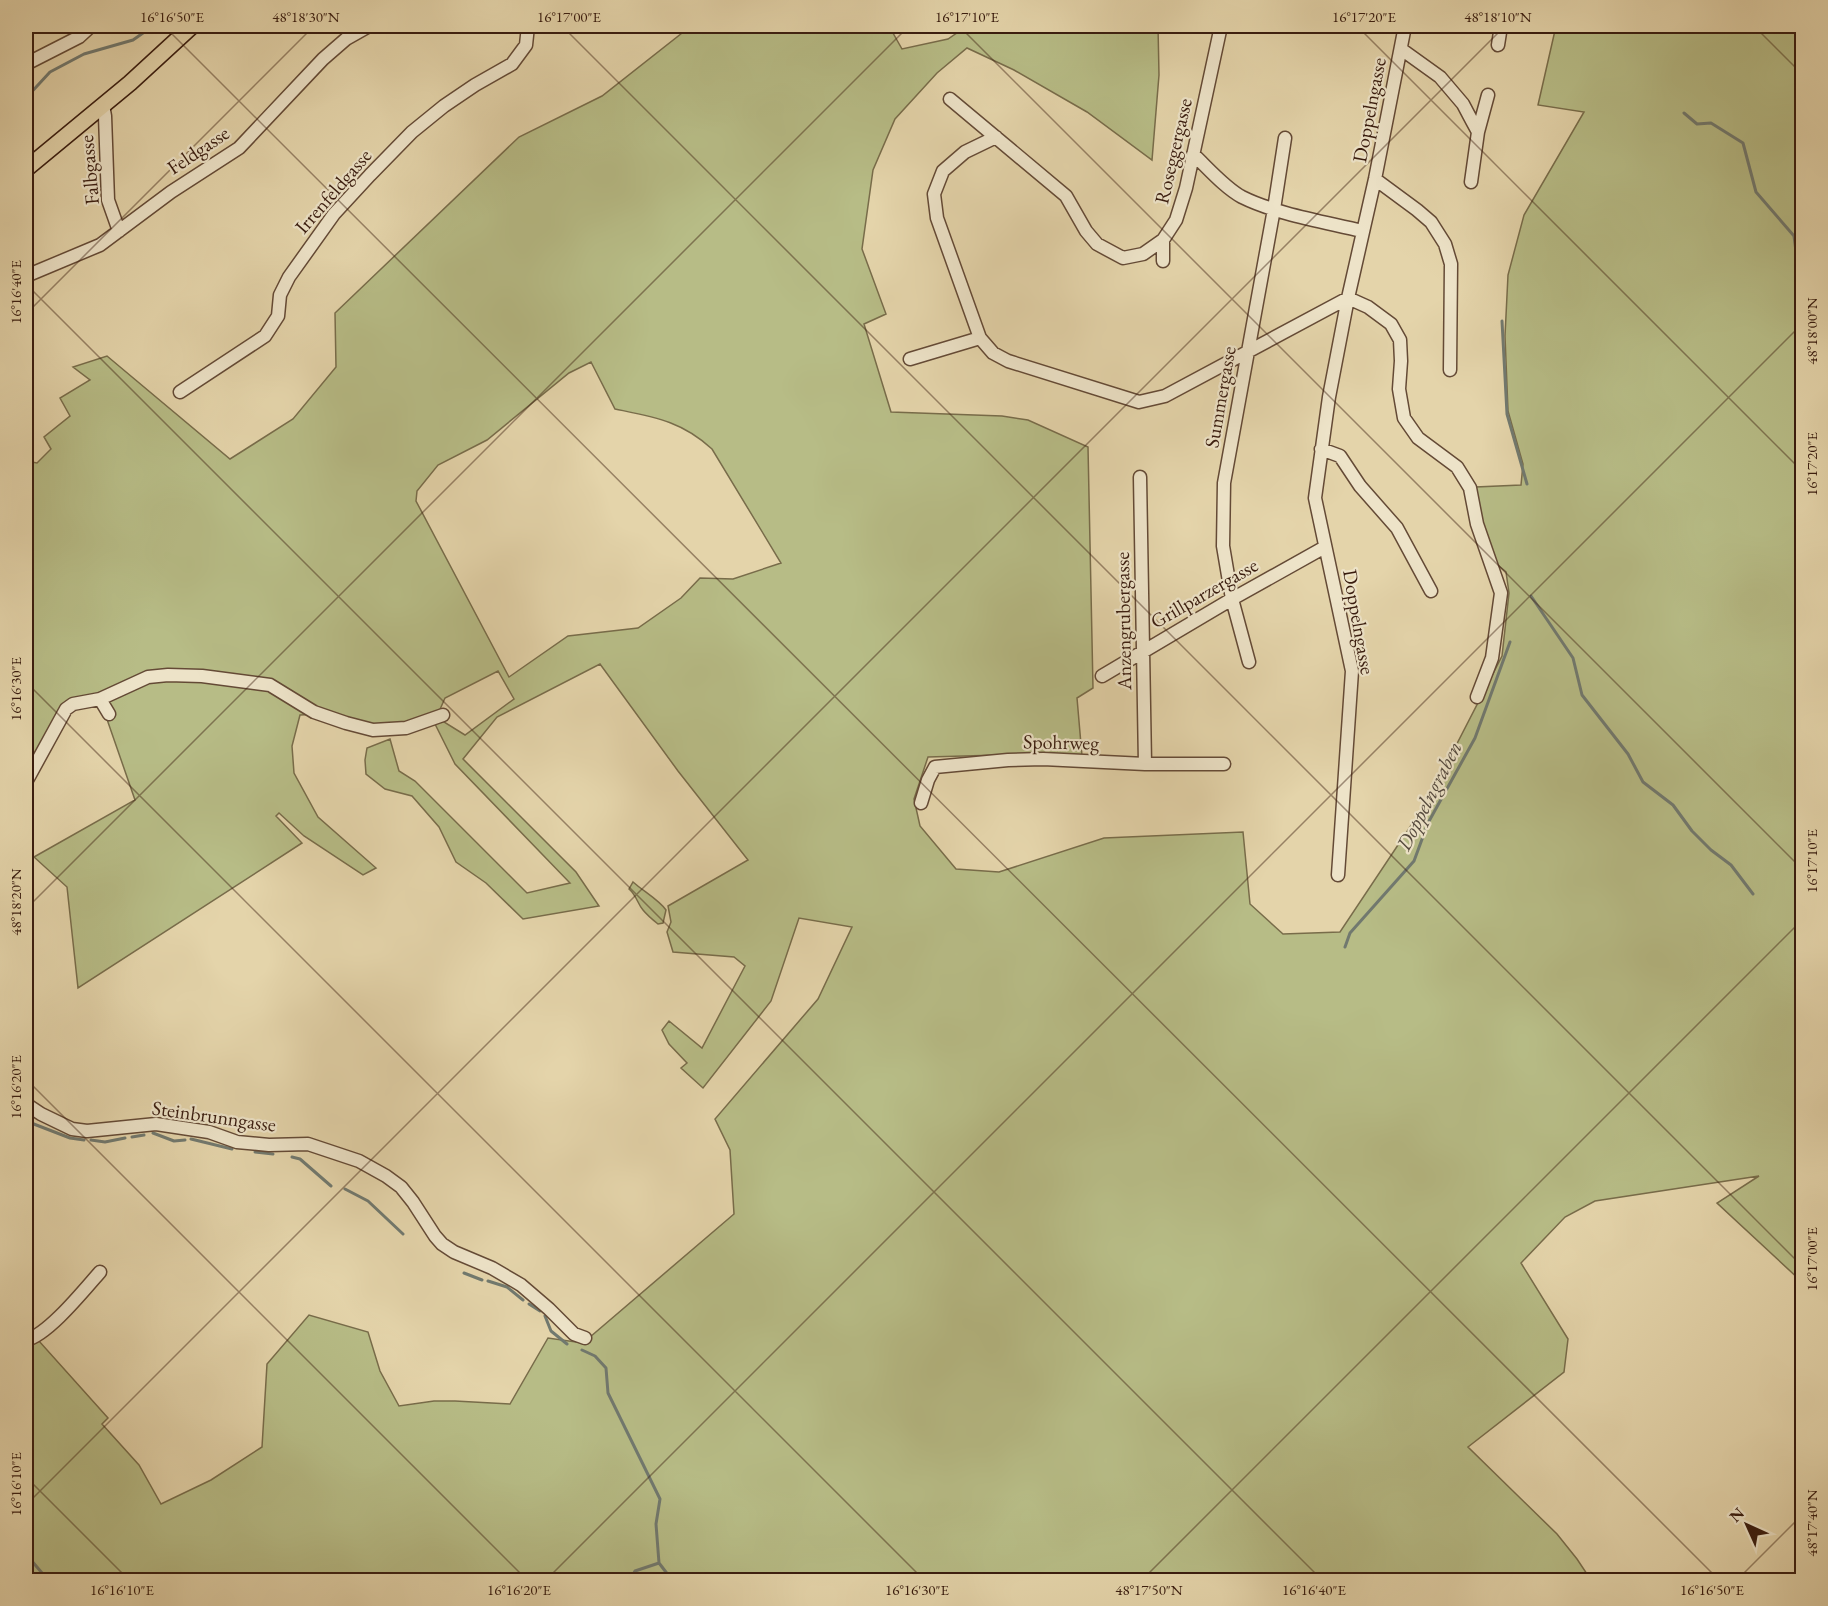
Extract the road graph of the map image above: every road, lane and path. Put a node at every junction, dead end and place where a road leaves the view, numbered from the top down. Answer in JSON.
{"nodes":[{"id":1,"x":91,"y":26,"type":"edge"},
{"id":2,"x":192,"y":26,"type":"edge"},
{"id":3,"x":369,"y":26,"type":"edge"},
{"id":4,"x":528,"y":26,"type":"edge"},
{"id":5,"x":1221,"y":26,"type":"edge"},
{"id":6,"x":1406,"y":26,"type":"edge"},
{"id":7,"x":1501,"y":26,"type":"edge"},
{"id":8,"x":1498,"y":45,"type":"dead end"},
{"id":9,"x":1401,"y":49,"type":"junction"},
{"id":10,"x":26,"y":64,"type":"edge"},
{"id":11,"x":1488,"y":95,"type":"dead end"},
{"id":12,"x":950,"y":99,"type":"dead end"},
{"id":13,"x":103,"y":105,"type":"junction"},
{"id":14,"x":1478,"y":132,"type":"junction"},
{"id":15,"x":996,"y":137,"type":"junction"},
{"id":16,"x":1285,"y":138,"type":"dead end"},
{"id":17,"x":1193,"y":154,"type":"junction"},
{"id":18,"x":26,"y":169,"type":"edge"},
{"id":19,"x":1375,"y":179,"type":"junction"},
{"id":20,"x":1471,"y":182,"type":"dead end"},
{"id":21,"x":1274,"y":209,"type":"junction"},
{"id":22,"x":119,"y":231,"type":"junction"},
{"id":23,"x":1362,"y":231,"type":"junction"},
{"id":24,"x":1163,"y":240,"type":"junction"},
{"id":25,"x":1163,"y":261,"type":"dead end"},
{"id":26,"x":26,"y":276,"type":"edge"},
{"id":27,"x":1348,"y":298,"type":"junction"},
{"id":28,"x":980,"y":338,"type":"junction"},
{"id":29,"x":1248,"y":351,"type":"junction"},
{"id":30,"x":910,"y":358,"type":"dead end"},
{"id":31,"x":1450,"y":370,"type":"dead end"},
{"id":32,"x":180,"y":392,"type":"dead end"},
{"id":33,"x":1321,"y":449,"type":"junction"},
{"id":34,"x":1140,"y":477,"type":"dead end"},
{"id":35,"x":1325,"y":547,"type":"junction"},
{"id":36,"x":1431,"y":591,"type":"dead end"},
{"id":37,"x":1232,"y":599,"type":"junction"},
{"id":38,"x":1143,"y":650,"type":"junction"},
{"id":39,"x":1249,"y":662,"type":"dead end"},
{"id":40,"x":1102,"y":676,"type":"dead end"},
{"id":41,"x":240,"y":681,"type":"junction"},
{"id":42,"x":251,"y":694,"type":"dead end"},
{"id":43,"x":1477,"y":697,"type":"dead end"},
{"id":44,"x":100,"y":699,"type":"junction"},
{"id":45,"x":109,"y":714,"type":"dead end"},
{"id":46,"x":443,"y":715,"type":"dead end"},
{"id":47,"x":1145,"y":764,"type":"junction"},
{"id":48,"x":1224,"y":764,"type":"dead end"},
{"id":49,"x":26,"y":782,"type":"edge"},
{"id":50,"x":921,"y":804,"type":"dead end"},
{"id":51,"x":1338,"y":875,"type":"dead end"},
{"id":52,"x":26,"y":1104,"type":"edge"},
{"id":53,"x":100,"y":1272,"type":"dead end"},
{"id":54,"x":585,"y":1338,"type":"dead end"},
{"id":55,"x":26,"y":1340,"type":"edge"}],
"edges":[{"from":1,"to":10,"type":"street"},
{"from":2,"to":13,"type":"main road"},
{"from":3,"to":22,"type":"street","name":"Feldgasse"},
{"from":4,"to":32,"type":"street","name":"Irrenfeldgasse"},
{"from":5,"to":17,"type":"street","name":"Roseggergasse"},
{"from":6,"to":9,"type":"street","name":"Doppelngasse"},
{"from":7,"to":8,"type":"street"},
{"from":9,"to":14,"type":"street","name":"Doppelngasse"},
{"from":9,"to":19,"type":"street","name":"Doppelngasse"},
{"from":11,"to":14,"type":"street"},
{"from":12,"to":15,"type":"street","name":"Roseggergasse"},
{"from":13,"to":18,"type":"main road"},
{"from":13,"to":22,"type":"street","name":"Falbgasse"},
{"from":14,"to":20,"type":"street"},
{"from":15,"to":24,"type":"street","name":"Roseggergasse"},
{"from":15,"to":28,"type":"street"},
{"from":16,"to":21,"type":"street","name":"Summergasse"},
{"from":17,"to":21,"type":"street"},
{"from":17,"to":24,"type":"street","name":"Roseggergasse"},
{"from":19,"to":23,"type":"street","name":"Doppelngasse"},
{"from":19,"to":31,"type":"street","name":"Doppelngasse"},
{"from":21,"to":23,"type":"street"},
{"from":21,"to":29,"type":"street","name":"Summergasse"},
{"from":22,"to":26,"type":"street","name":"Feldgasse"},
{"from":23,"to":27,"type":"street","name":"Doppelngasse"},
{"from":24,"to":25,"type":"street"},
{"from":27,"to":29,"type":"street"},
{"from":27,"to":33,"type":"street","name":"Doppelngasse"},
{"from":27,"to":43,"type":"street"},
{"from":28,"to":29,"type":"street"},
{"from":28,"to":30,"type":"street"},
{"from":29,"to":37,"type":"street","name":"Summergasse"},
{"from":33,"to":35,"type":"street","name":"Doppelngasse"},
{"from":33,"to":36,"type":"street"},
{"from":34,"to":38,"type":"street","name":"Anzengrubergasse"},
{"from":35,"to":37,"type":"street","name":"Grillparzergasse"},
{"from":35,"to":51,"type":"street","name":"Doppelngasse"},
{"from":37,"to":38,"type":"street","name":"Grillparzergasse"},
{"from":37,"to":39,"type":"street","name":"Summergasse"},
{"from":38,"to":40,"type":"street","name":"Grillparzergasse"},
{"from":38,"to":47,"type":"street","name":"Anzengrubergasse"},
{"from":41,"to":42,"type":"street"},
{"from":41,"to":44,"type":"street"},
{"from":41,"to":46,"type":"street"},
{"from":44,"to":45,"type":"street"},
{"from":44,"to":49,"type":"street"},
{"from":47,"to":48,"type":"street","name":"Spohrweg"},
{"from":47,"to":50,"type":"street","name":"Spohrweg"},
{"from":52,"to":54,"type":"street","name":"Steinbrunngasse"},
{"from":53,"to":55,"type":"street"}]}
